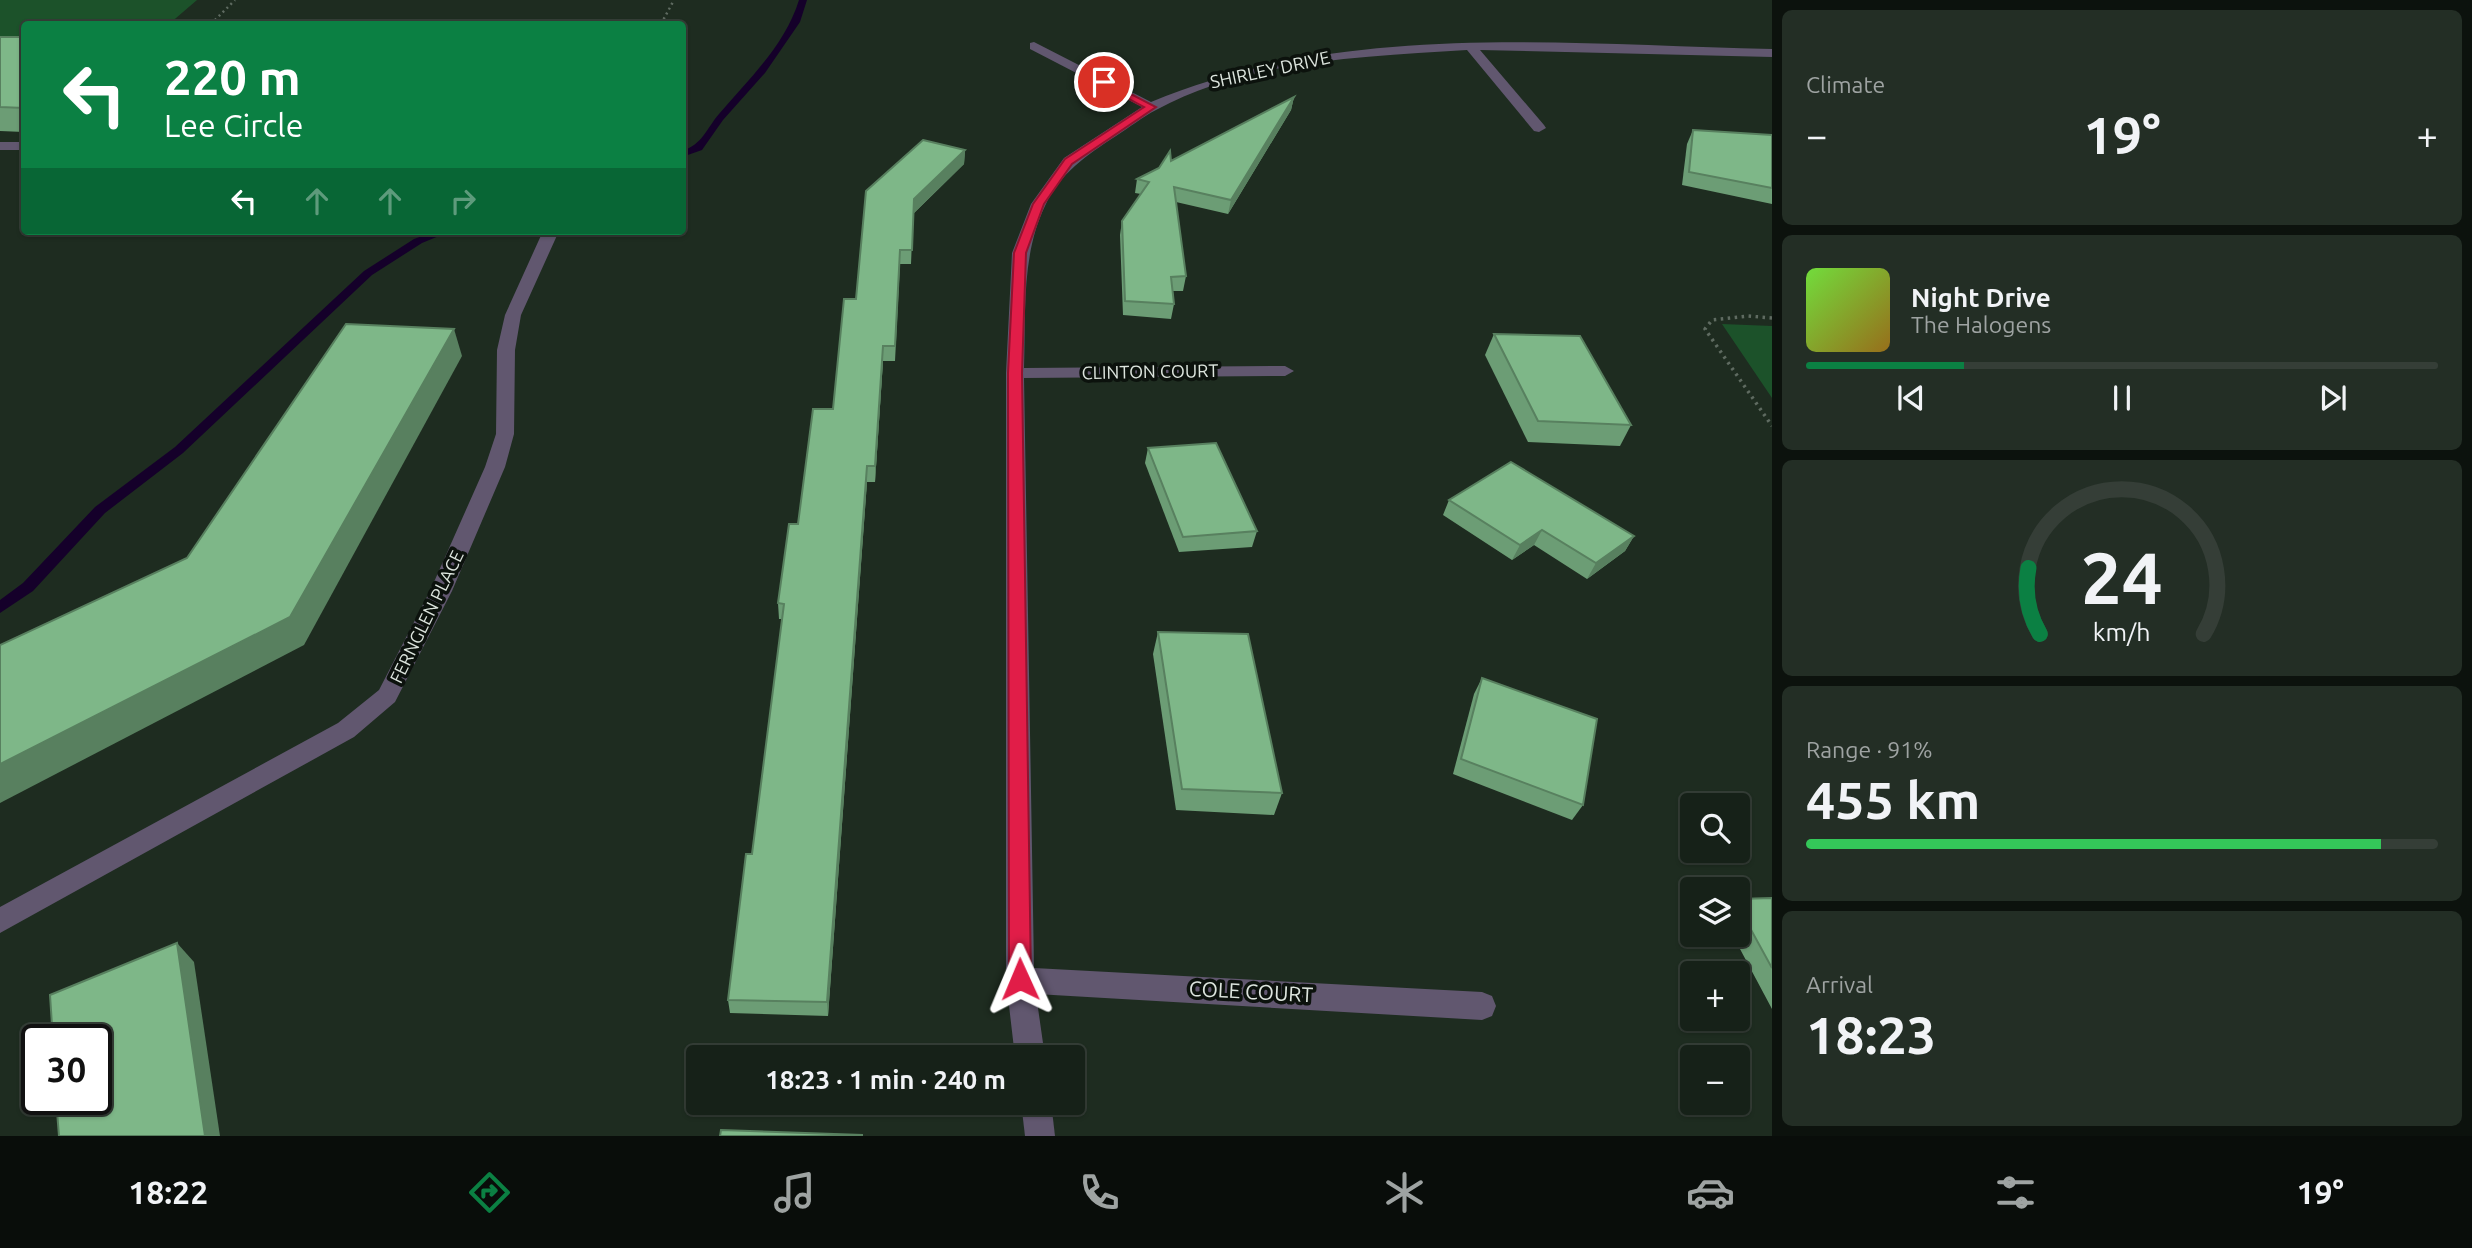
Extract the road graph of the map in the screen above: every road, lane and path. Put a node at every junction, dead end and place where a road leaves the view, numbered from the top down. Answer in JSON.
{"nodes":[{"id":1,"x":235,"y":0,"type":"edge"},
{"id":2,"x":674,"y":0,"type":"edge"},
{"id":3,"x":214,"y":21,"type":"edge"},
{"id":4,"x":663,"y":21,"type":"edge"},
{"id":5,"x":1034,"y":46,"type":"dead end"},
{"id":6,"x":1470,"y":46,"type":"junction"},
{"id":7,"x":1772,"y":53,"type":"edge"},
{"id":8,"x":1151,"y":107,"type":"junction"},
{"id":9,"x":1539,"y":128,"type":"dead end"},
{"id":10,"x":0,"y":146,"type":"edge"},
{"id":11,"x":21,"y":146,"type":"edge"},
{"id":12,"x":549,"y":235,"type":"edge"},
{"id":13,"x":1772,"y":318,"type":"edge"},
{"id":14,"x":1285,"y":371,"type":"dead end"},
{"id":15,"x":1015,"y":373,"type":"junction"},
{"id":16,"x":1772,"y":426,"type":"edge"},
{"id":17,"x":0,"y":921,"type":"edge"},
{"id":18,"x":1020,"y":979,"type":"junction"},
{"id":19,"x":1482,"y":1006,"type":"dead end"},
{"id":20,"x":1028,"y":1045,"type":"edge"},
{"id":21,"x":1038,"y":1115,"type":"edge"},
{"id":22,"x":1040,"y":1136,"type":"edge"}],
"edges":[{"from":1,"to":3,"type":"path"},
{"from":2,"to":4,"type":"path"},
{"from":5,"to":8,"type":"street"},
{"from":6,"to":7,"type":"street","name":"SHIRLEY DRIVE"},
{"from":6,"to":8,"type":"street","name":"SHIRLEY DRIVE"},
{"from":6,"to":9,"type":"street"},
{"from":8,"to":15,"type":"street","name":"SHIRLEY DRIVE"},
{"from":10,"to":11,"type":"street"},
{"from":12,"to":17,"type":"street","name":"FERNGLEN PLACE"},
{"from":13,"to":16,"type":"path"},
{"from":14,"to":15,"type":"street","name":"CLINTON COURT"},
{"from":15,"to":18,"type":"street","name":"SHIRLEY DRIVE"},
{"from":18,"to":19,"type":"street","name":"COLE COURT"},
{"from":18,"to":20,"type":"street","name":"SHIRLEY DRIVE"},
{"from":21,"to":22,"type":"street"}]}
